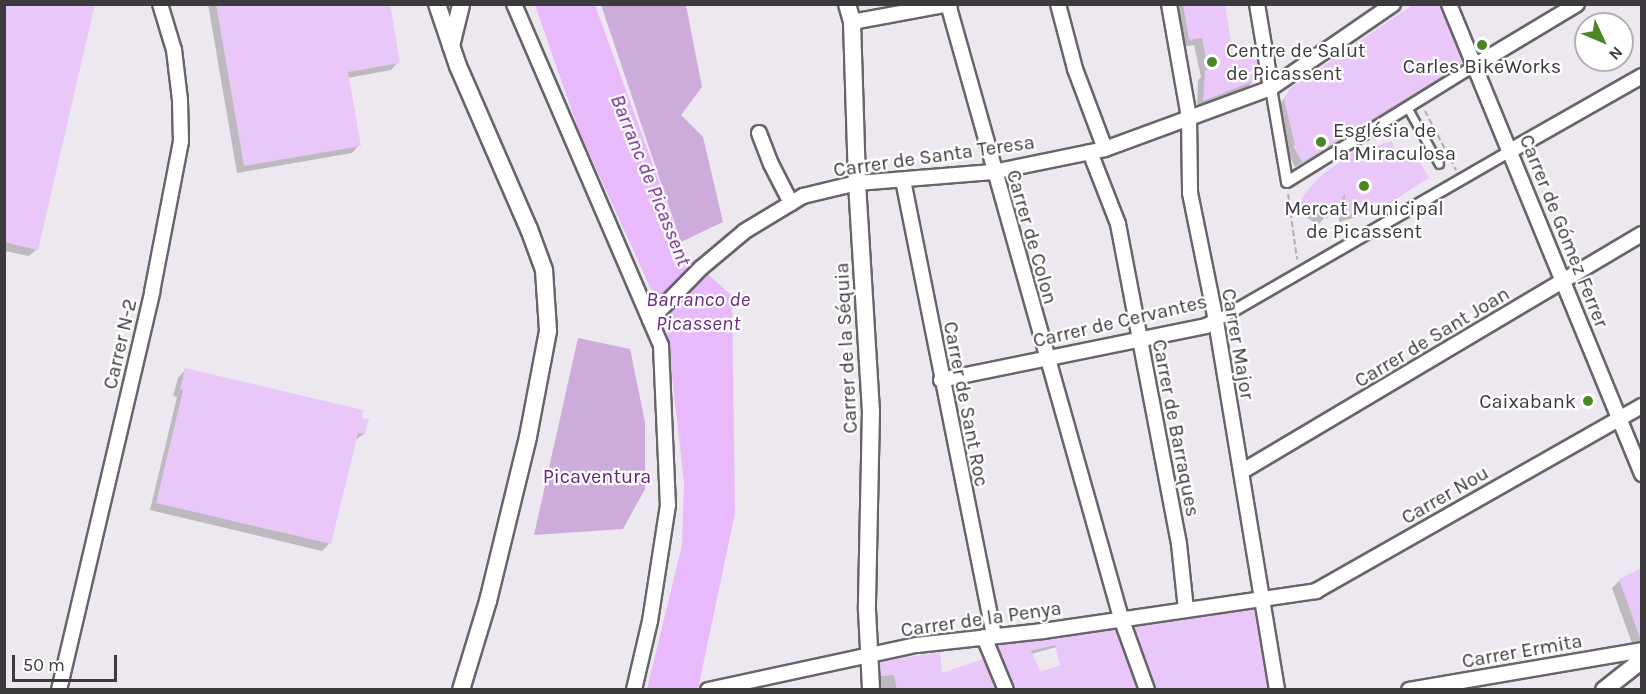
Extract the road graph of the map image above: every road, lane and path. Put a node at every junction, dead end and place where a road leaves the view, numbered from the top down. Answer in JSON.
{"nodes":[{"id":1,"x":160,"y":4,"type":"edge"},
{"id":2,"x":437,"y":4,"type":"edge"},
{"id":3,"x":442,"y":4,"type":"edge"},
{"id":4,"x":514,"y":4,"type":"edge"},
{"id":5,"x":848,"y":4,"type":"edge"},
{"id":6,"x":1058,"y":4,"type":"edge"},
{"id":7,"x":1169,"y":4,"type":"edge"},
{"id":8,"x":1257,"y":4,"type":"edge"},
{"id":9,"x":1393,"y":4,"type":"edge"},
{"id":10,"x":1449,"y":4,"type":"edge"},
{"id":11,"x":1576,"y":4,"type":"edge"},
{"id":12,"x":462,"y":5,"type":"edge"},
{"id":13,"x":949,"y":5,"type":"edge"},
{"id":14,"x":852,"y":22,"type":"junction"},
{"id":15,"x":451,"y":47,"type":"junction"},
{"id":16,"x":1474,"y":66,"type":"junction"},
{"id":17,"x":1641,"y":76,"type":"edge"},
{"id":18,"x":1271,"y":88,"type":"junction"},
{"id":19,"x":1419,"y":100,"type":"junction"},
{"id":20,"x":1407,"y":107,"type":"junction"},
{"id":21,"x":1189,"y":117,"type":"junction"},
{"id":22,"x":759,"y":133,"type":"dead end"},
{"id":23,"x":1105,"y":149,"type":"junction"},
{"id":24,"x":1510,"y":150,"type":"junction"},
{"id":25,"x":1090,"y":152,"type":"junction"},
{"id":26,"x":1439,"y":164,"type":"dead end"},
{"id":27,"x":993,"y":172,"type":"junction"},
{"id":28,"x":903,"y":180,"type":"junction"},
{"id":29,"x":1462,"y":180,"type":"junction"},
{"id":30,"x":1287,"y":182,"type":"junction"},
{"id":31,"x":858,"y":183,"type":"junction"},
{"id":32,"x":791,"y":203,"type":"junction"},
{"id":33,"x":1641,"y":234,"type":"edge"},
{"id":34,"x":1299,"y":272,"type":"junction"},
{"id":35,"x":1563,"y":282,"type":"junction"},
{"id":36,"x":650,"y":320,"type":"junction"},
{"id":37,"x":1216,"y":321,"type":"junction"},
{"id":38,"x":1138,"y":340,"type":"junction"},
{"id":39,"x":1046,"y":359,"type":"junction"},
{"id":40,"x":941,"y":380,"type":"junction"},
{"id":41,"x":1641,"y":406,"type":"edge"},
{"id":42,"x":1619,"y":419,"type":"junction"},
{"id":43,"x":1241,"y":472,"type":"junction"},
{"id":44,"x":1641,"y":474,"type":"edge"},
{"id":45,"x":1262,"y":599,"type":"junction"},
{"id":46,"x":1186,"y":610,"type":"junction"},
{"id":47,"x":1121,"y":618,"type":"junction"},
{"id":48,"x":989,"y":637,"type":"junction"},
{"id":49,"x":1641,"y":650,"type":"edge"},
{"id":50,"x":868,"y":655,"type":"junction"},
{"id":51,"x":1641,"y":660,"type":"edge"},
{"id":52,"x":59,"y":690,"type":"edge"},
{"id":53,"x":461,"y":690,"type":"edge"},
{"id":54,"x":634,"y":690,"type":"edge"},
{"id":55,"x":708,"y":690,"type":"edge"},
{"id":56,"x":871,"y":690,"type":"edge"},
{"id":57,"x":1006,"y":690,"type":"edge"},
{"id":58,"x":1147,"y":690,"type":"edge"},
{"id":59,"x":1277,"y":690,"type":"edge"},
{"id":60,"x":1409,"y":690,"type":"edge"},
{"id":61,"x":1604,"y":690,"type":"edge"}],
"edges":[{"from":1,"to":52,"type":"street","name":"Carrer N-2"},
{"from":2,"to":15,"type":"street"},
{"from":3,"to":12,"type":"street"},
{"from":4,"to":36,"type":"street"},
{"from":5,"to":14,"type":"street","name":"Carrer de la Séquia"},
{"from":6,"to":23,"type":"street"},
{"from":7,"to":21,"type":"street","name":"Carrer Major"},
{"from":8,"to":18,"type":"street"},
{"from":9,"to":18,"type":"street","name":"Carrer de Santa Teresa"},
{"from":10,"to":16,"type":"street","name":"Carrer de Gómez Ferrer"},
{"from":11,"to":16,"type":"street"},
{"from":12,"to":15,"type":"street"},
{"from":13,"to":14,"type":"street"},
{"from":13,"to":27,"type":"street","name":"Carrer de Colon"},
{"from":14,"to":31,"type":"street","name":"Carrer de la Séquia"},
{"from":15,"to":53,"type":"street"},
{"from":16,"to":19,"type":"street"},
{"from":16,"to":24,"type":"street","name":"Carrer de Gómez Ferrer"},
{"from":17,"to":24,"type":"street","name":"Carrer de Cervantes"},
{"from":18,"to":21,"type":"street","name":"Carrer de Santa Teresa"},
{"from":18,"to":30,"type":"street"},
{"from":19,"to":20,"type":"street"},
{"from":19,"to":29,"type":"path"},
{"from":20,"to":26,"type":"lane"},
{"from":20,"to":30,"type":"street"},
{"from":21,"to":23,"type":"street","name":"Carrer de Santa Teresa"},
{"from":21,"to":37,"type":"street","name":"Carrer Major"},
{"from":22,"to":32,"type":"street"},
{"from":23,"to":25,"type":"street","name":"Carrer de Santa Teresa"},
{"from":24,"to":29,"type":"street","name":"Carrer de Cervantes"},
{"from":24,"to":35,"type":"street","name":"Carrer de Gómez Ferrer"},
{"from":25,"to":27,"type":"street","name":"Carrer de Santa Teresa"},
{"from":25,"to":38,"type":"street","name":"Carrer de Barraques"},
{"from":27,"to":28,"type":"street","name":"Carrer de Santa Teresa"},
{"from":27,"to":39,"type":"street","name":"Carrer de Colon"},
{"from":28,"to":31,"type":"street","name":"Carrer de Santa Teresa"},
{"from":28,"to":40,"type":"street","name":"Carrer de Sant Roc"},
{"from":29,"to":34,"type":"street","name":"Carrer de Cervantes"},
{"from":30,"to":34,"type":"path"},
{"from":31,"to":32,"type":"street","name":"Carrer de Santa Teresa"},
{"from":31,"to":50,"type":"street","name":"Carrer de la Séquia"},
{"from":32,"to":36,"type":"street","name":"Carrer de Santa Teresa"},
{"from":33,"to":35,"type":"street","name":"Carrer de Sant Joan"},
{"from":34,"to":37,"type":"street","name":"Carrer de Cervantes"},
{"from":35,"to":42,"type":"street","name":"Carrer de Gómez Ferrer"},
{"from":35,"to":43,"type":"street","name":"Carrer de Sant Joan"},
{"from":36,"to":54,"type":"street"},
{"from":37,"to":38,"type":"street","name":"Carrer de Cervantes"},
{"from":37,"to":43,"type":"street","name":"Carrer Major"},
{"from":38,"to":39,"type":"street","name":"Carrer de Cervantes"},
{"from":38,"to":46,"type":"street","name":"Carrer de Barraques"},
{"from":39,"to":40,"type":"street","name":"Carrer de Cervantes"},
{"from":39,"to":47,"type":"street","name":"Carrer de Colon"},
{"from":40,"to":48,"type":"street","name":"Carrer de Sant Roc"},
{"from":41,"to":42,"type":"street","name":"Carrer Nou"},
{"from":42,"to":44,"type":"street","name":"Carrer de Gómez Ferrer"},
{"from":42,"to":45,"type":"street","name":"Carrer Nou"},
{"from":43,"to":45,"type":"street","name":"Carrer Major"},
{"from":45,"to":46,"type":"street","name":"Carrer de la Penya"},
{"from":45,"to":59,"type":"street","name":"Carrer Major"},
{"from":46,"to":47,"type":"street","name":"Carrer de la Penya"},
{"from":47,"to":48,"type":"street","name":"Carrer de la Penya"},
{"from":47,"to":58,"type":"street","name":"Carrer de Colon"},
{"from":48,"to":50,"type":"street","name":"Carrer de la Penya"},
{"from":48,"to":57,"type":"street","name":"Carrer de Sant Roc"},
{"from":49,"to":60,"type":"street","name":"Carrer Ermita"},
{"from":50,"to":55,"type":"street","name":"Carrer de la Penya"},
{"from":50,"to":56,"type":"street","name":"Carrer de la Séquia"},
{"from":51,"to":61,"type":"street"}]}
